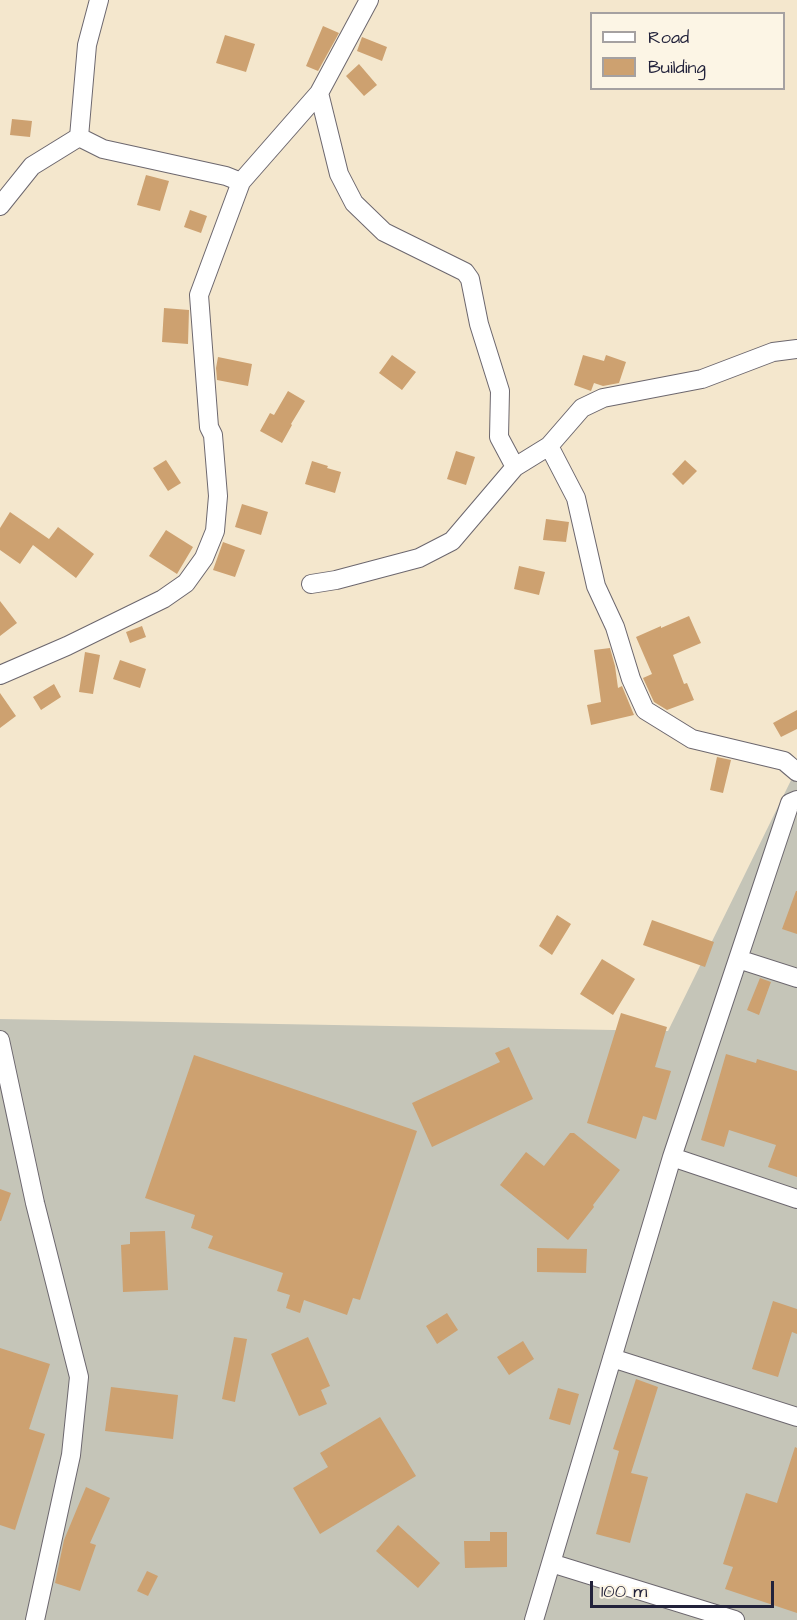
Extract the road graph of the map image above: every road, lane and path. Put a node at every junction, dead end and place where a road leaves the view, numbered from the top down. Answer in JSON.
{"nodes":[{"id":1,"x":99,"y":0,"type":"edge"},
{"id":2,"x":369,"y":0,"type":"edge"},
{"id":3,"x":319,"y":93,"type":"junction"},
{"id":4,"x":79,"y":137,"type":"junction"},
{"id":5,"x":242,"y":182,"type":"junction"},
{"id":6,"x":0,"y":206,"type":"edge"},
{"id":7,"x":797,"y":349,"type":"edge"},
{"id":8,"x":549,"y":447,"type":"junction"},
{"id":9,"x":515,"y":466,"type":"junction"},
{"id":10,"x":311,"y":584,"type":"dead end"},
{"id":11,"x":0,"y":675,"type":"edge"},
{"id":12,"x":797,"y":772,"type":"edge"},
{"id":13,"x":797,"y":800,"type":"edge"},
{"id":14,"x":738,"y":958,"type":"junction"},
{"id":15,"x":797,"y":978,"type":"edge"},
{"id":16,"x":0,"y":1040,"type":"edge"},
{"id":17,"x":672,"y":1157,"type":"junction"},
{"id":18,"x":797,"y":1198,"type":"edge"},
{"id":19,"x":612,"y":1358,"type":"junction"},
{"id":20,"x":797,"y":1417,"type":"edge"},
{"id":21,"x":551,"y":1563,"type":"junction"},
{"id":22,"x":34,"y":1620,"type":"edge"},
{"id":23,"x":534,"y":1620,"type":"edge"},
{"id":24,"x":735,"y":1620,"type":"edge"}],
"edges":[{"from":1,"to":4,"type":"street"},
{"from":2,"to":3,"type":"street"},
{"from":3,"to":5,"type":"street"},
{"from":3,"to":9,"type":"street"},
{"from":4,"to":5,"type":"street"},
{"from":4,"to":6,"type":"street"},
{"from":5,"to":11,"type":"street"},
{"from":7,"to":8,"type":"street"},
{"from":8,"to":9,"type":"street"},
{"from":8,"to":12,"type":"street"},
{"from":9,"to":10,"type":"street"},
{"from":13,"to":14,"type":"street"},
{"from":14,"to":15,"type":"street"},
{"from":14,"to":17,"type":"street"},
{"from":16,"to":22,"type":"street"},
{"from":17,"to":18,"type":"street"},
{"from":17,"to":19,"type":"street"},
{"from":19,"to":20,"type":"street"},
{"from":19,"to":21,"type":"street"},
{"from":21,"to":23,"type":"street"},
{"from":21,"to":24,"type":"street"}]}
